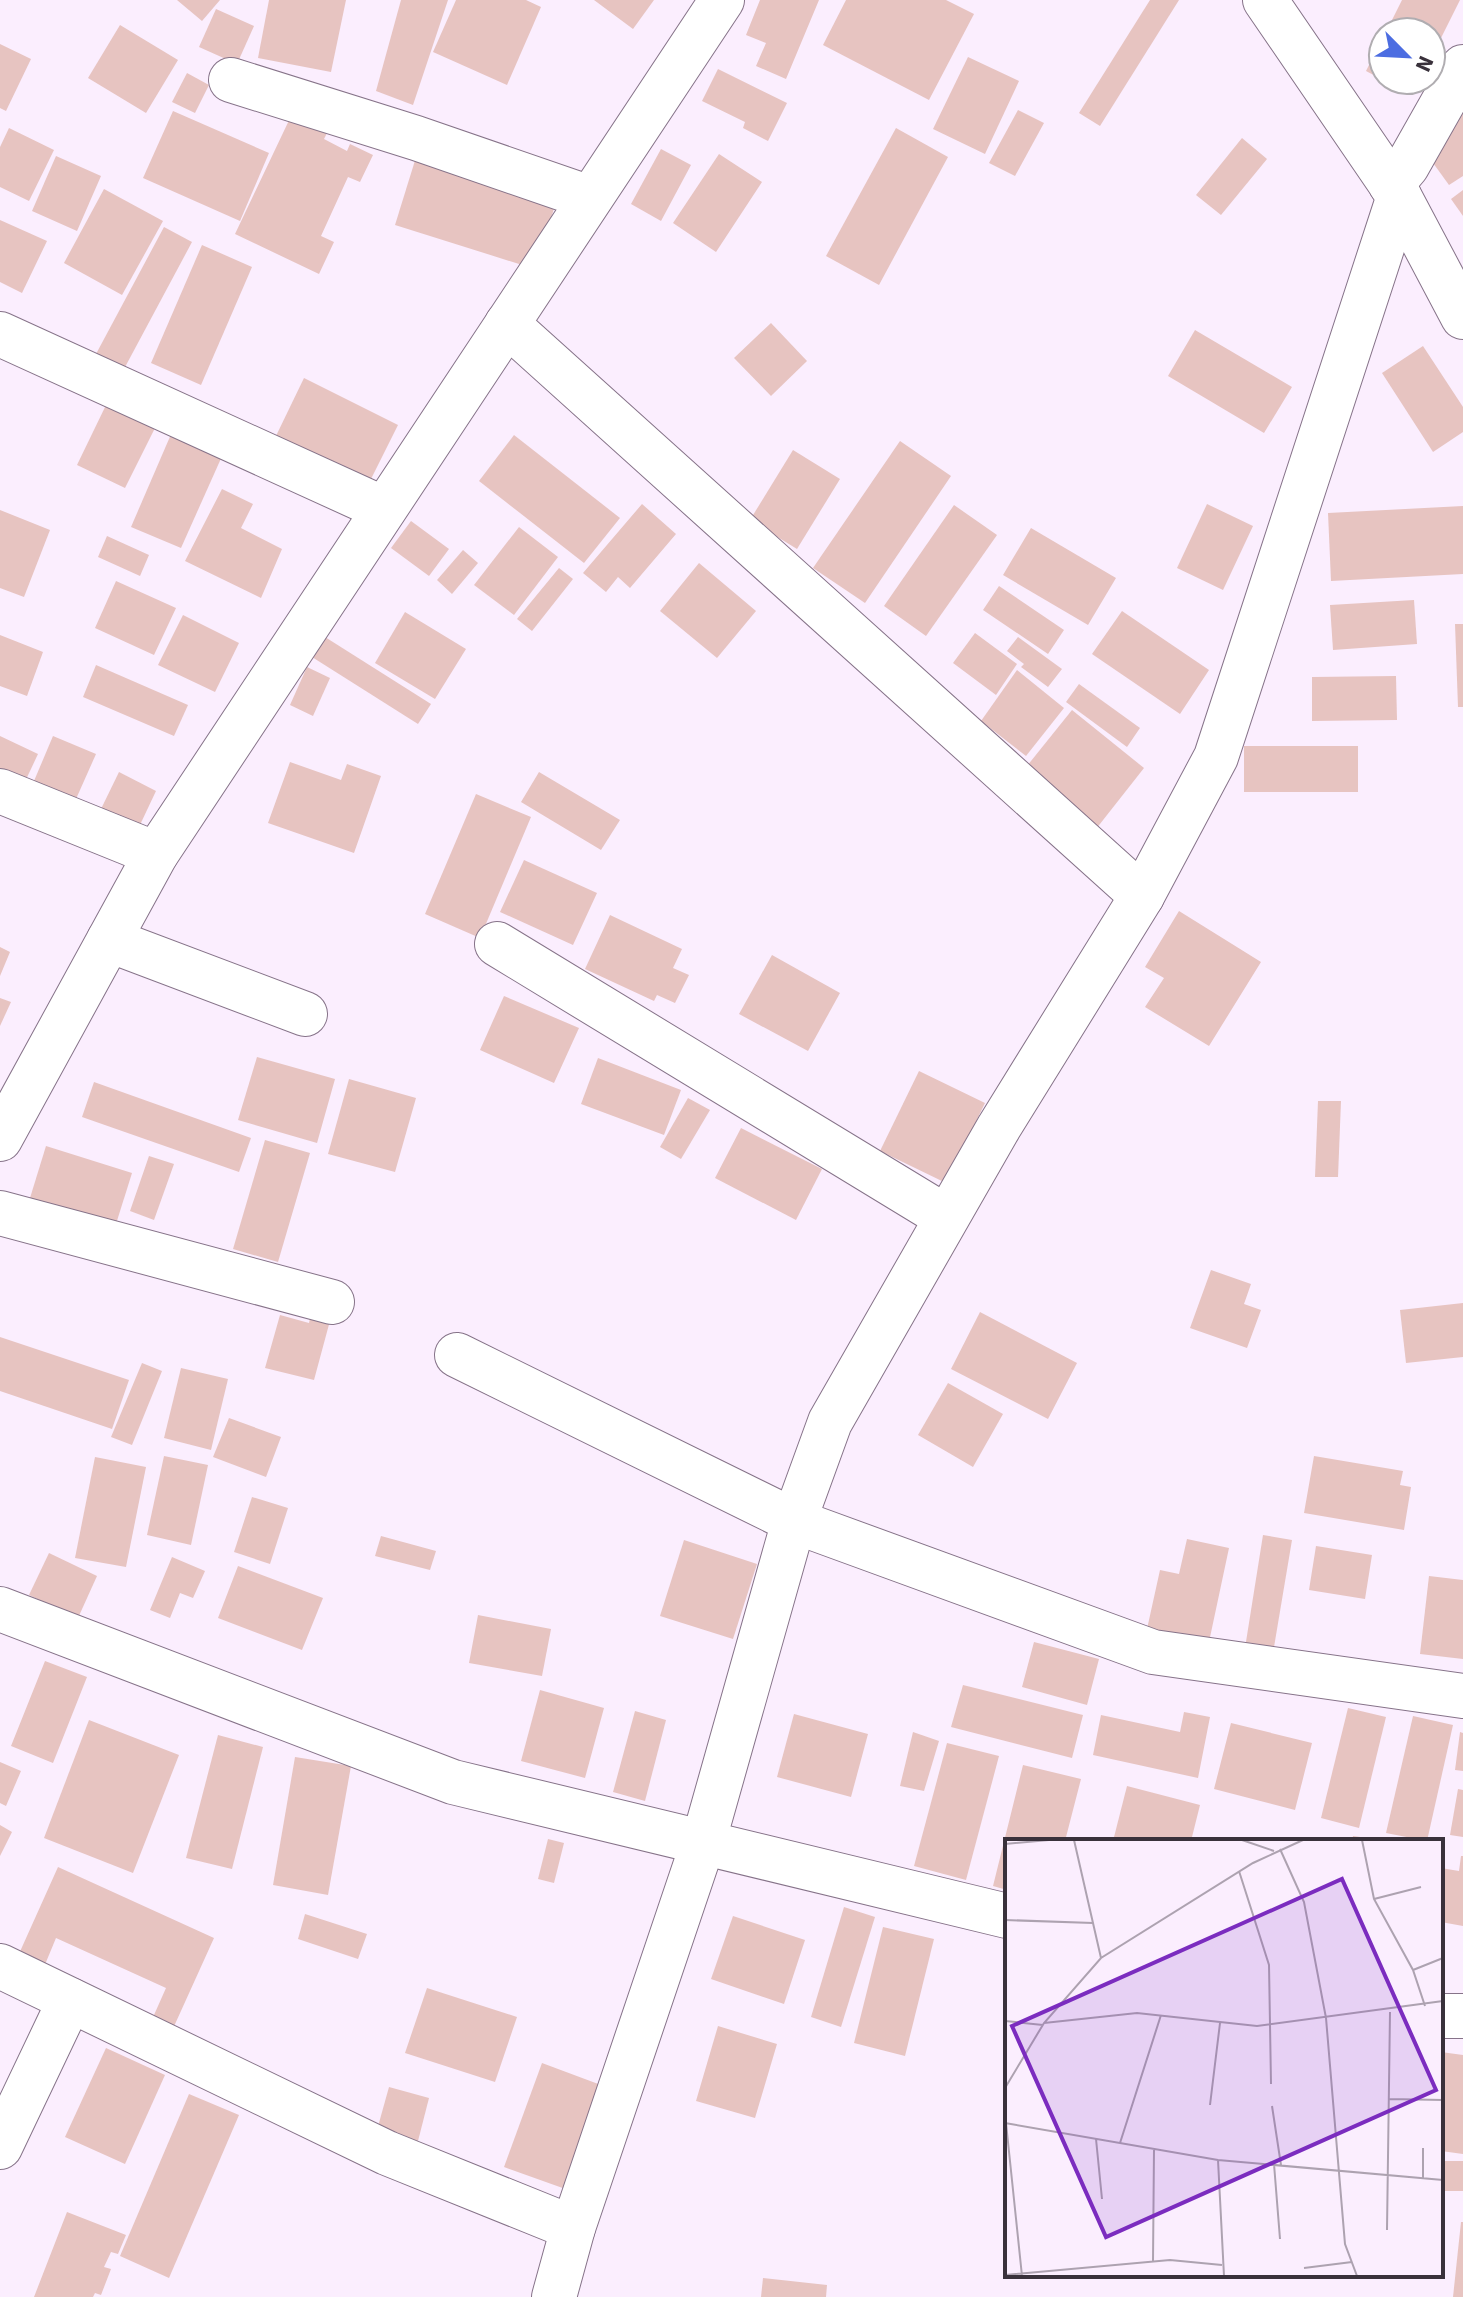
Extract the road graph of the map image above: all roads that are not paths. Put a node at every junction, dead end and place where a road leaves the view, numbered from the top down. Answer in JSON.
{"nodes":[{"id":1,"x":722,"y":0,"type":"edge"},
{"id":2,"x":1265,"y":0,"type":"edge"},
{"id":3,"x":1463,"y":67,"type":"edge"},
{"id":4,"x":231,"y":80,"type":"dead end"},
{"id":5,"x":1395,"y":191,"type":"junction"},
{"id":6,"x":590,"y":198,"type":"junction"},
{"id":7,"x":1463,"y":317,"type":"edge"},
{"id":8,"x":507,"y":324,"type":"junction"},
{"id":9,"x":0,"y":334,"type":"edge"},
{"id":10,"x":384,"y":509,"type":"junction"},
{"id":11,"x":0,"y":791,"type":"edge"},
{"id":12,"x":156,"y":854,"type":"junction"},
{"id":13,"x":1142,"y":896,"type":"junction"},
{"id":14,"x":109,"y":940,"type":"junction"},
{"id":15,"x":497,"y":944,"type":"dead end"},
{"id":16,"x":305,"y":1014,"type":"dead end"},
{"id":17,"x":0,"y":1139,"type":"edge"},
{"id":18,"x":0,"y":1213,"type":"edge"},
{"id":19,"x":946,"y":1217,"type":"junction"},
{"id":20,"x":332,"y":1302,"type":"dead end"},
{"id":21,"x":457,"y":1355,"type":"dead end"},
{"id":22,"x":794,"y":1521,"type":"junction"},
{"id":23,"x":0,"y":1609,"type":"edge"},
{"id":24,"x":1463,"y":1696,"type":"edge"},
{"id":25,"x":703,"y":1843,"type":"junction"},
{"id":26,"x":1005,"y":1916,"type":"edge"},
{"id":27,"x":0,"y":1966,"type":"edge"},
{"id":28,"x":70,"y":2000,"type":"junction"},
{"id":29,"x":0,"y":2147,"type":"edge"},
{"id":30,"x":573,"y":2228,"type":"junction"},
{"id":31,"x":554,"y":2297,"type":"edge"}],
"edges":[{"from":1,"to":6,"type":"street"},
{"from":2,"to":5,"type":"street"},
{"from":3,"to":5,"type":"street"},
{"from":4,"to":6,"type":"street"},
{"from":5,"to":7,"type":"street"},
{"from":5,"to":13,"type":"street"},
{"from":6,"to":8,"type":"street"},
{"from":8,"to":10,"type":"street"},
{"from":8,"to":13,"type":"street"},
{"from":9,"to":10,"type":"street"},
{"from":10,"to":12,"type":"street"},
{"from":11,"to":12,"type":"street"},
{"from":12,"to":14,"type":"street"},
{"from":13,"to":19,"type":"street"},
{"from":14,"to":16,"type":"street"},
{"from":14,"to":17,"type":"street"},
{"from":15,"to":19,"type":"street"},
{"from":18,"to":20,"type":"street"},
{"from":19,"to":22,"type":"street"},
{"from":21,"to":22,"type":"street"},
{"from":22,"to":24,"type":"street"},
{"from":22,"to":25,"type":"street"},
{"from":23,"to":25,"type":"street"},
{"from":25,"to":26,"type":"street"},
{"from":25,"to":30,"type":"street"},
{"from":27,"to":28,"type":"street"},
{"from":28,"to":29,"type":"street"},
{"from":28,"to":30,"type":"street"},
{"from":30,"to":31,"type":"street"}]}
